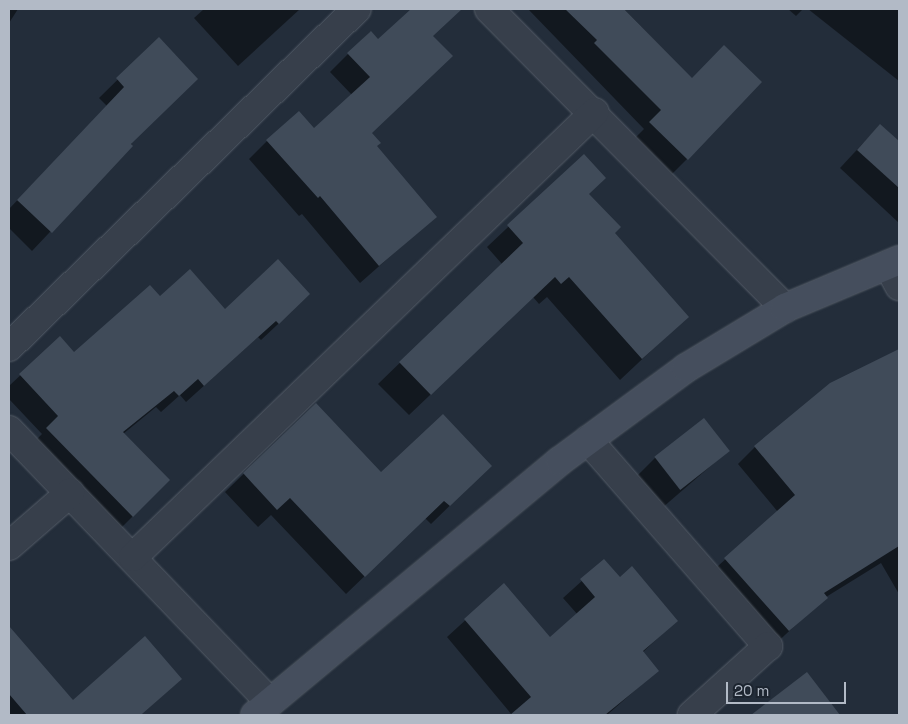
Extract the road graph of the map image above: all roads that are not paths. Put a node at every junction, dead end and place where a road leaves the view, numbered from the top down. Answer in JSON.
{"nodes":[{"id":1,"x":357,"y":9,"type":"edge"},
{"id":2,"x":489,"y":9,"type":"edge"},
{"id":3,"x":594,"y":112,"type":"junction"},
{"id":4,"x":896,"y":270,"type":"edge"},
{"id":5,"x":785,"y":308,"type":"junction"},
{"id":6,"x":9,"y":347,"type":"edge"},
{"id":7,"x":9,"y":430,"type":"edge"},
{"id":8,"x":588,"y":440,"type":"junction"},
{"id":9,"x":70,"y":493,"type":"junction"},
{"id":10,"x":9,"y":546,"type":"edge"},
{"id":11,"x":132,"y":557,"type":"junction"},
{"id":12,"x":263,"y":709,"type":"edge"},
{"id":13,"x":692,"y":715,"type":"edge"}],
"edges":[{"from":1,"to":6,"type":"street"},
{"from":2,"to":3,"type":"street"},
{"from":3,"to":5,"type":"street"},
{"from":3,"to":11,"type":"street"},
{"from":4,"to":5,"type":"street"},
{"from":5,"to":8,"type":"street"},
{"from":7,"to":9,"type":"street"},
{"from":8,"to":12,"type":"street"},
{"from":8,"to":13,"type":"street"},
{"from":9,"to":10,"type":"street"},
{"from":9,"to":11,"type":"street"},
{"from":11,"to":12,"type":"street"}]}
